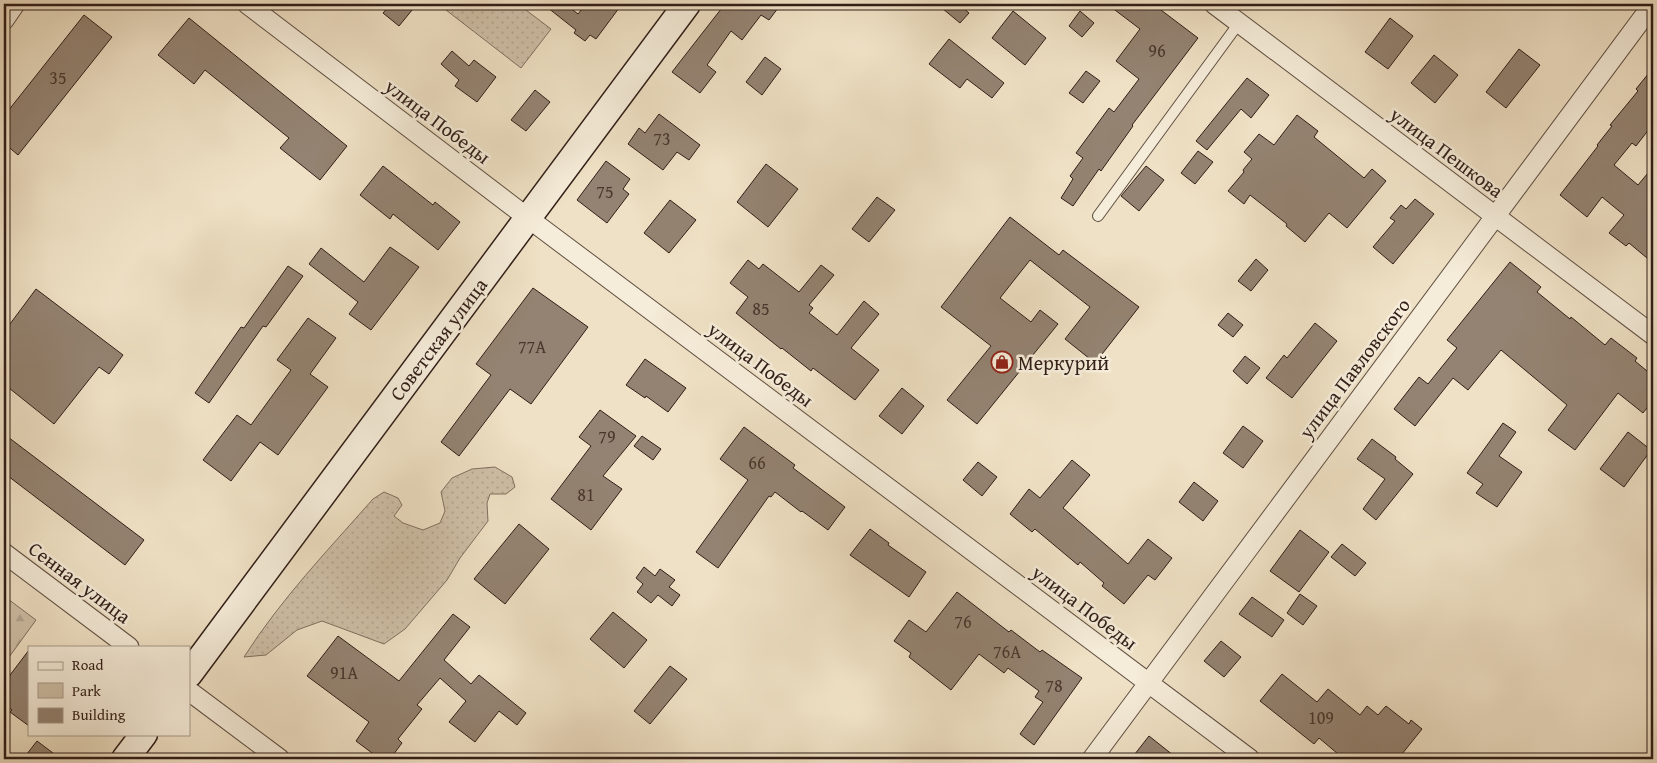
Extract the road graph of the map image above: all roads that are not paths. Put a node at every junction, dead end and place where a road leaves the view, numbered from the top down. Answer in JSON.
{"nodes":[{"id":1,"x":15,"y":4,"type":"edge"},
{"id":2,"x":247,"y":4,"type":"edge"},
{"id":3,"x":687,"y":4,"type":"edge"},
{"id":4,"x":1214,"y":4,"type":"edge"},
{"id":5,"x":1653,"y":4,"type":"edge"},
{"id":6,"x":4,"y":20,"type":"edge"},
{"id":7,"x":1239,"y":23,"type":"junction"},
{"id":8,"x":1098,"y":216,"type":"dead end"},
{"id":9,"x":1495,"y":217,"type":"junction"},
{"id":10,"x":528,"y":218,"type":"junction"},
{"id":11,"x":1653,"y":335,"type":"edge"},
{"id":12,"x":4,"y":553,"type":"edge"},
{"id":13,"x":128,"y":646,"type":"edge"},
{"id":14,"x":190,"y":673,"type":"edge"},
{"id":15,"x":1148,"y":682,"type":"junction"},
{"id":16,"x":190,"y":692,"type":"edge"},
{"id":17,"x":142,"y":736,"type":"edge"},
{"id":18,"x":125,"y":759,"type":"edge"},
{"id":19,"x":280,"y":759,"type":"edge"},
{"id":20,"x":1092,"y":759,"type":"edge"},
{"id":21,"x":1250,"y":759,"type":"edge"}],
"edges":[{"from":1,"to":6,"type":"street"},
{"from":2,"to":10,"type":"street","name":"улица Победы"},
{"from":3,"to":10,"type":"street","name":"Советская улица"},
{"from":4,"to":7,"type":"street","name":"улица Пешкова"},
{"from":5,"to":9,"type":"street","name":"улица Павловского"},
{"from":7,"to":8,"type":"lane"},
{"from":7,"to":9,"type":"street","name":"улица Пешкова"},
{"from":9,"to":11,"type":"street","name":"улица Пешкова"},
{"from":9,"to":15,"type":"street","name":"улица Павловского"},
{"from":10,"to":14,"type":"street","name":"Советская улица"},
{"from":10,"to":15,"type":"street","name":"улица Победы"},
{"from":12,"to":13,"type":"street","name":"Сенная улица"},
{"from":15,"to":20,"type":"street","name":"улица Павловского"},
{"from":15,"to":21,"type":"street","name":"улица Победы"},
{"from":16,"to":19,"type":"street"},
{"from":17,"to":18,"type":"street"}]}
